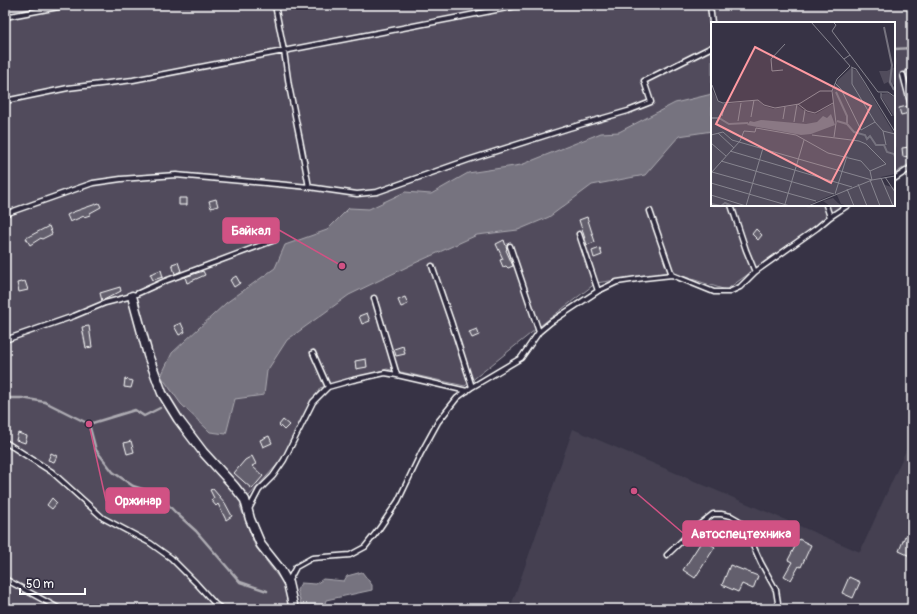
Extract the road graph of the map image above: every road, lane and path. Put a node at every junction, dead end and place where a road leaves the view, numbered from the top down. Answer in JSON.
{"nodes":[{"id":1,"x":69,"y":5,"type":"edge"},
{"id":2,"x":275,"y":5,"type":"edge"},
{"id":3,"x":522,"y":5,"type":"edge"},
{"id":4,"x":710,"y":5,"type":"edge"},
{"id":5,"x":5,"y":17,"type":"edge"},
{"id":6,"x":712,"y":22,"type":"edge"},
{"id":7,"x":711,"y":48,"type":"edge"},
{"id":8,"x":284,"y":51,"type":"junction"},
{"id":9,"x":903,"y":75,"type":"dead end"},
{"id":10,"x":5,"y":101,"type":"edge"},
{"id":11,"x":912,"y":110,"type":"edge"},
{"id":12,"x":912,"y":167,"type":"edge"},
{"id":13,"x":895,"y":178,"type":"edge"},
{"id":14,"x":309,"y":187,"type":"junction"},
{"id":15,"x":731,"y":206,"type":"edge"},
{"id":16,"x":826,"y":206,"type":"edge"},
{"id":17,"x":846,"y":206,"type":"edge"},
{"id":18,"x":650,"y":211,"type":"dead end"},
{"id":19,"x":5,"y":214,"type":"edge"},
{"id":20,"x":830,"y":217,"type":"junction"},
{"id":21,"x":579,"y":234,"type":"dead end"},
{"id":22,"x":275,"y":240,"type":"dead end"},
{"id":23,"x":510,"y":246,"type":"dead end"},
{"id":24,"x":432,"y":266,"type":"dead end"},
{"id":25,"x":755,"y":272,"type":"junction"},
{"id":26,"x":672,"y":276,"type":"junction"},
{"id":27,"x":598,"y":291,"type":"junction"},
{"id":28,"x":132,"y":296,"type":"junction"},
{"id":29,"x":374,"y":298,"type":"dead end"},
{"id":30,"x":539,"y":332,"type":"junction"},
{"id":31,"x":5,"y":340,"type":"edge"},
{"id":32,"x":313,"y":353,"type":"dead end"},
{"id":33,"x":397,"y":375,"type":"junction"},
{"id":34,"x":328,"y":387,"type":"junction"},
{"id":35,"x":472,"y":387,"type":"junction"},
{"id":36,"x":467,"y":391,"type":"junction"},
{"id":37,"x":5,"y":442,"type":"edge"},
{"id":38,"x":248,"y":510,"type":"junction"},
{"id":39,"x":667,"y":555,"type":"dead end"},
{"id":40,"x":5,"y":579,"type":"edge"},
{"id":41,"x":288,"y":583,"type":"junction"},
{"id":42,"x":60,"y":609,"type":"edge"},
{"id":43,"x":222,"y":609,"type":"edge"},
{"id":44,"x":294,"y":609,"type":"edge"},
{"id":45,"x":779,"y":609,"type":"edge"}],
"edges":[{"from":1,"to":5,"type":"lane"},
{"from":2,"to":8,"type":"lane"},
{"from":3,"to":8,"type":"lane"},
{"from":4,"to":6,"type":"lane"},
{"from":7,"to":14,"type":"lane"},
{"from":8,"to":10,"type":"lane"},
{"from":8,"to":14,"type":"lane"},
{"from":9,"to":11,"type":"lane"},
{"from":12,"to":13,"type":"lane"},
{"from":14,"to":19,"type":"lane"},
{"from":15,"to":25,"type":"lane"},
{"from":16,"to":20,"type":"lane"},
{"from":17,"to":20,"type":"lane"},
{"from":18,"to":26,"type":"lane"},
{"from":20,"to":25,"type":"lane"},
{"from":21,"to":27,"type":"lane"},
{"from":22,"to":28,"type":"lane"},
{"from":23,"to":30,"type":"lane"},
{"from":24,"to":35,"type":"lane"},
{"from":25,"to":26,"type":"lane"},
{"from":26,"to":27,"type":"lane"},
{"from":27,"to":30,"type":"lane"},
{"from":28,"to":31,"type":"lane"},
{"from":28,"to":38,"type":"street"},
{"from":29,"to":33,"type":"lane"},
{"from":30,"to":35,"type":"lane"},
{"from":32,"to":34,"type":"lane"},
{"from":33,"to":34,"type":"lane"},
{"from":33,"to":36,"type":"lane"},
{"from":34,"to":38,"type":"lane"},
{"from":35,"to":36,"type":"lane"},
{"from":36,"to":41,"type":"lane"},
{"from":37,"to":43,"type":"lane"},
{"from":38,"to":41,"type":"street"},
{"from":39,"to":45,"type":"lane"},
{"from":40,"to":42,"type":"lane"},
{"from":41,"to":44,"type":"street"}]}
